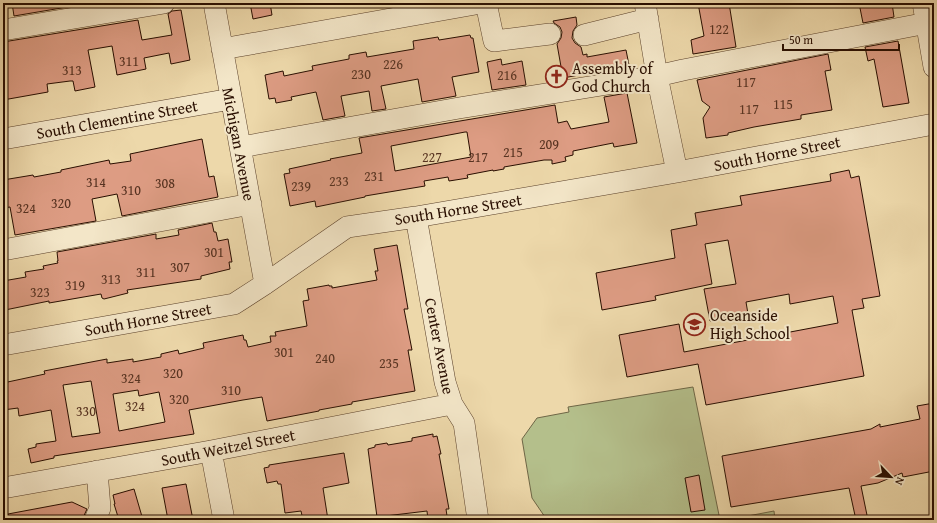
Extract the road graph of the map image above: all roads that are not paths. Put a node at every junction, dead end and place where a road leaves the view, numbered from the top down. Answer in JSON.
{"nodes":[{"id":1,"x":164,"y":3,"type":"edge"},
{"id":2,"x":214,"y":3,"type":"edge"},
{"id":3,"x":481,"y":3,"type":"edge"},
{"id":4,"x":486,"y":3,"type":"edge"},
{"id":5,"x":646,"y":11,"type":"edge"},
{"id":6,"x":925,"y":13,"type":"edge"},
{"id":7,"x":3,"y":30,"type":"edge"},
{"id":8,"x":550,"y":34,"type":"dead end"},
{"id":9,"x":584,"y":35,"type":"dead end"},
{"id":10,"x":222,"y":49,"type":"junction"},
{"id":11,"x":934,"y":67,"type":"edge"},
{"id":12,"x":657,"y":76,"type":"junction"},
{"id":13,"x":231,"y":99,"type":"junction"},
{"id":14,"x":934,"y":124,"type":"edge"},
{"id":15,"x":3,"y":139,"type":"edge"},
{"id":16,"x":242,"y":147,"type":"junction"},
{"id":17,"x":677,"y":172,"type":"junction"},
{"id":18,"x":251,"y":204,"type":"junction"},
{"id":19,"x":416,"y":217,"type":"junction"},
{"id":20,"x":3,"y":250,"type":"edge"},
{"id":21,"x":265,"y":284,"type":"junction"},
{"id":22,"x":3,"y":345,"type":"edge"},
{"id":23,"x":452,"y":404,"type":"junction"},
{"id":24,"x":211,"y":451,"type":"junction"},
{"id":25,"x":97,"y":471,"type":"junction"},
{"id":26,"x":3,"y":488,"type":"edge"},
{"id":27,"x":95,"y":520,"type":"edge"},
{"id":28,"x":224,"y":520,"type":"edge"},
{"id":29,"x":478,"y":520,"type":"edge"}],
"edges":[{"from":1,"to":7,"type":"street"},
{"from":2,"to":10,"type":"street","name":"Michigan Avenue"},
{"from":3,"to":10,"type":"street"},
{"from":4,"to":8,"type":"street"},
{"from":5,"to":9,"type":"street"},
{"from":5,"to":12,"type":"street"},
{"from":6,"to":11,"type":"street"},
{"from":6,"to":12,"type":"street"},
{"from":10,"to":13,"type":"street","name":"Michigan Avenue"},
{"from":12,"to":16,"type":"street"},
{"from":12,"to":17,"type":"street"},
{"from":13,"to":15,"type":"street","name":"South Clementine Street"},
{"from":13,"to":16,"type":"street","name":"Michigan Avenue"},
{"from":14,"to":17,"type":"street","name":"South Horne Street"},
{"from":16,"to":18,"type":"street","name":"Michigan Avenue"},
{"from":17,"to":19,"type":"street","name":"South Horne Street"},
{"from":18,"to":20,"type":"street"},
{"from":18,"to":21,"type":"street","name":"Michigan Avenue"},
{"from":19,"to":21,"type":"street","name":"South Horne Street"},
{"from":19,"to":23,"type":"street","name":"Center Avenue"},
{"from":21,"to":22,"type":"street","name":"South Horne Street"},
{"from":23,"to":24,"type":"street","name":"South Weitzel Street"},
{"from":23,"to":29,"type":"street","name":"Center Avenue"},
{"from":24,"to":25,"type":"street","name":"South Weitzel Street"},
{"from":24,"to":28,"type":"street"},
{"from":25,"to":26,"type":"street","name":"South Weitzel Street"},
{"from":25,"to":27,"type":"street"}]}
